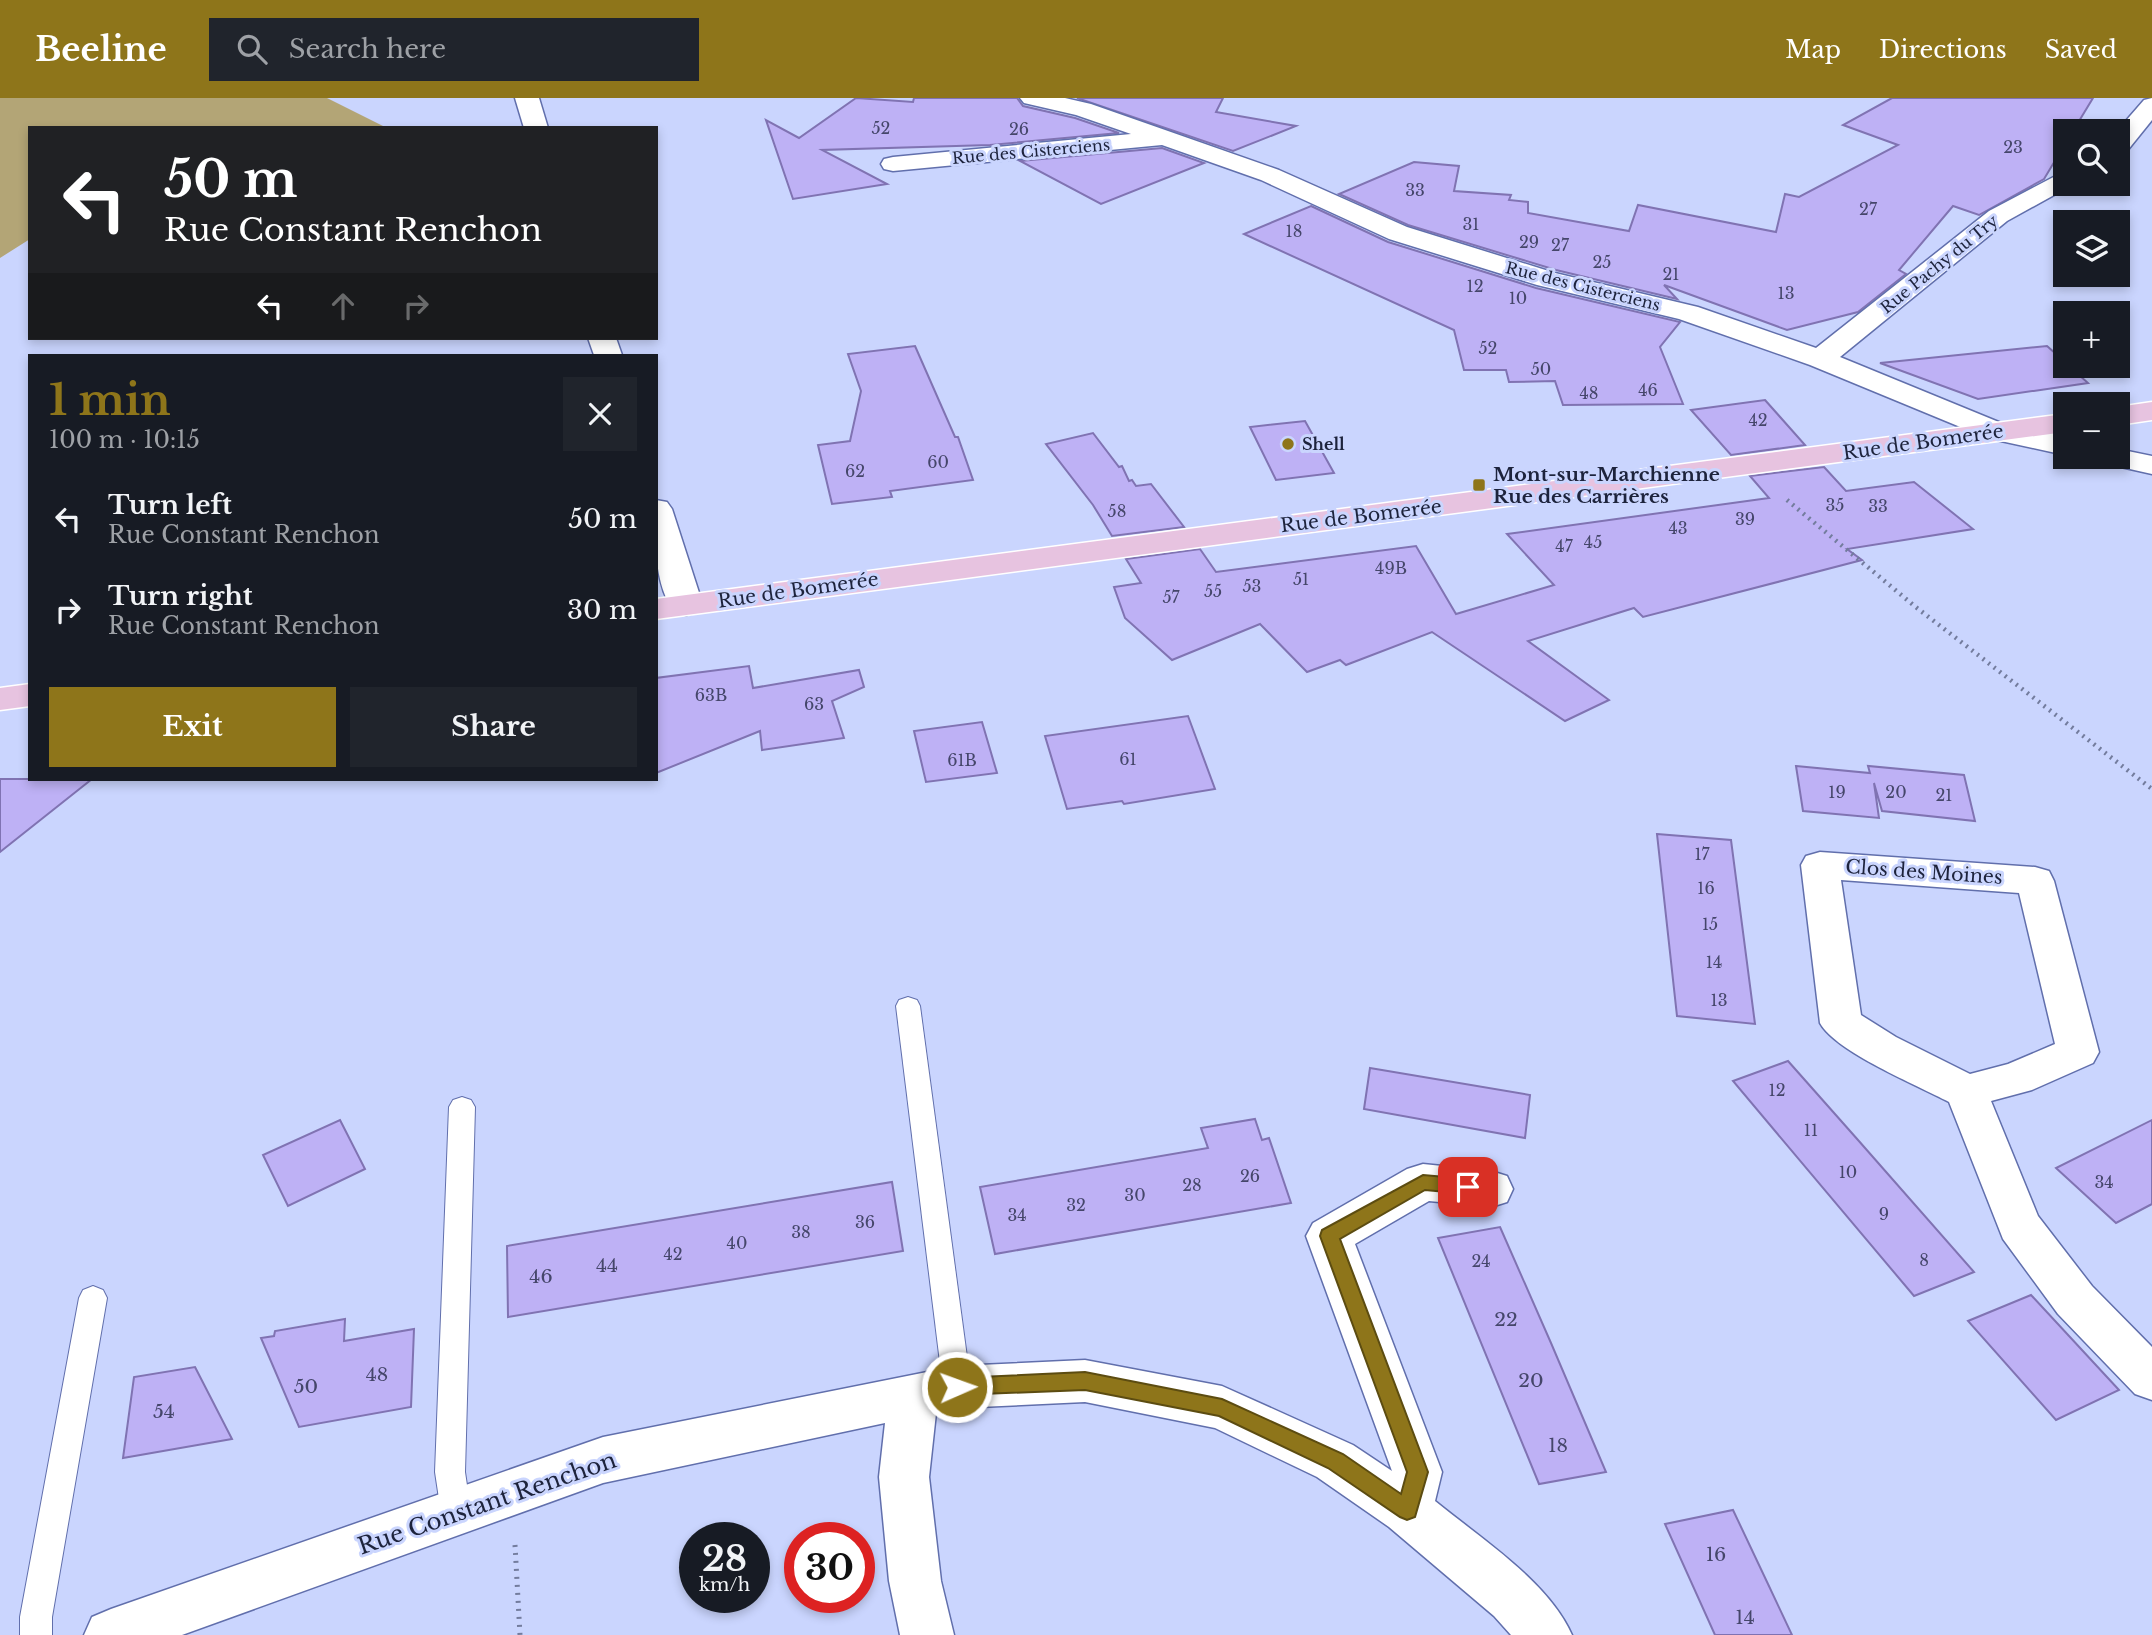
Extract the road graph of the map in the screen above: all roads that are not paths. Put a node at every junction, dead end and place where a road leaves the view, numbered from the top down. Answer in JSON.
{"nodes":[{"id":1,"x":527,"y":98,"type":"edge"},
{"id":2,"x":1032,"y":98,"type":"edge"},
{"id":3,"x":2152,"y":105,"type":"edge"},
{"id":4,"x":535,"y":126,"type":"edge"},
{"id":5,"x":2130,"y":132,"type":"edge"},
{"id":6,"x":1169,"y":138,"type":"junction"},
{"id":7,"x":893,"y":164,"type":"dead end"},
{"id":8,"x":2053,"y":186,"type":"edge"},
{"id":9,"x":1819,"y":359,"type":"junction"},
{"id":10,"x":2152,"y":411,"type":"edge"},
{"id":11,"x":2130,"y":414,"type":"edge"},
{"id":12,"x":2053,"y":425,"type":"edge"},
{"id":13,"x":1998,"y":432,"type":"junction"},
{"id":14,"x":2053,"y":443,"type":"edge"},
{"id":15,"x":2130,"y":460,"type":"edge"},
{"id":16,"x":2152,"y":465,"type":"edge"},
{"id":17,"x":658,"y":522,"type":"edge"},
{"id":18,"x":671,"y":607,"type":"edge"},
{"id":19,"x":28,"y":695,"type":"edge"},
{"id":20,"x":0,"y":699,"type":"edge"},
{"id":21,"x":908,"y":1006,"type":"dead end"},
{"id":22,"x":1966,"y":1091,"type":"junction"},
{"id":23,"x":462,"y":1107,"type":"dead end"},
{"id":24,"x":1491,"y":1189,"type":"dead end"},
{"id":25,"x":93,"y":1298,"type":"dead end"},
{"id":26,"x":2152,"y":1379,"type":"edge"},
{"id":27,"x":935,"y":1392,"type":"junction"},
{"id":28,"x":1407,"y":1510,"type":"junction"},
{"id":29,"x":456,"y":1512,"type":"junction"},
{"id":30,"x":36,"y":1635,"type":"edge"},
{"id":31,"x":111,"y":1635,"type":"edge"},
{"id":32,"x":927,"y":1635,"type":"edge"},
{"id":33,"x":1545,"y":1635,"type":"edge"}],
"edges":[{"from":1,"to":4,"type":"street"},
{"from":2,"to":6,"type":"street","name":"Rue des Cisterciens"},
{"from":3,"to":5,"type":"street"},
{"from":6,"to":7,"type":"street","name":"Rue des Cisterciens"},
{"from":6,"to":9,"type":"street","name":"Rue des Cisterciens"},
{"from":8,"to":9,"type":"street","name":"Rue Pachy du Try"},
{"from":9,"to":13,"type":"street","name":"Rue des Cisterciens"},
{"from":10,"to":11,"type":"main road"},
{"from":12,"to":13,"type":"main road","name":"Rue de Bomerée"},
{"from":13,"to":14,"type":"street","name":"Rue des Cisterciens"},
{"from":13,"to":18,"type":"main road","name":"Rue de Bomerée"},
{"from":15,"to":16,"type":"street"},
{"from":17,"to":18,"type":"street"},
{"from":19,"to":20,"type":"main road"},
{"from":21,"to":27,"type":"lane"},
{"from":22,"to":22,"type":"street","name":"Clos des Moines"},
{"from":22,"to":26,"type":"street"},
{"from":23,"to":29,"type":"lane"},
{"from":24,"to":28,"type":"street"},
{"from":25,"to":30,"type":"lane"},
{"from":27,"to":28,"type":"street","name":"Rue Constant Renchon"},
{"from":27,"to":29,"type":"street","name":"Rue Constant Renchon"},
{"from":27,"to":32,"type":"street"},
{"from":28,"to":33,"type":"street","name":"Rue Constant Renchon"},
{"from":29,"to":31,"type":"street","name":"Rue Constant Renchon"}]}
